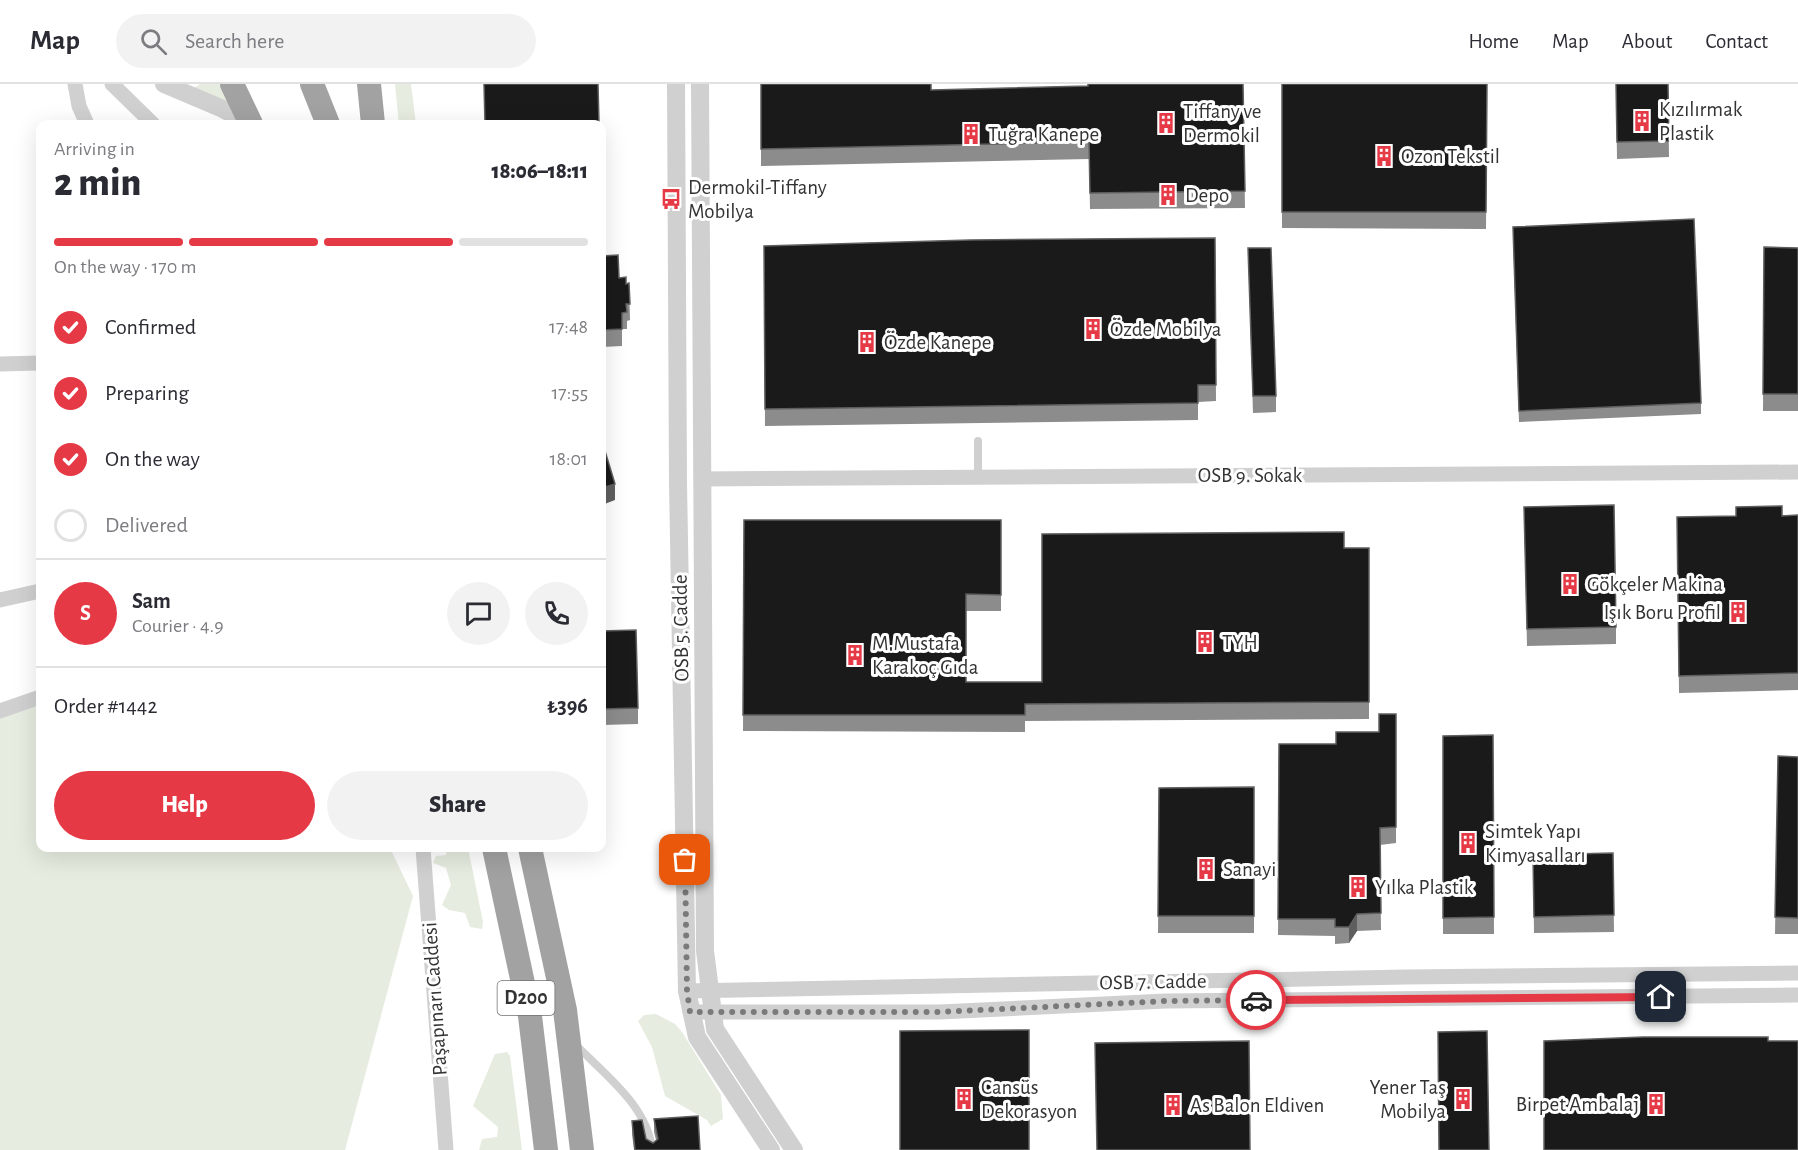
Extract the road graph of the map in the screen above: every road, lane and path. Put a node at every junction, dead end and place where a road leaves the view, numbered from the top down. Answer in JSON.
{"nodes":[{"id":1,"x":75,"y":84,"type":"edge"},
{"id":2,"x":112,"y":84,"type":"edge"},
{"id":3,"x":164,"y":84,"type":"edge"},
{"id":4,"x":232,"y":84,"type":"edge"},
{"id":5,"x":312,"y":84,"type":"edge"},
{"id":6,"x":369,"y":84,"type":"edge"},
{"id":7,"x":676,"y":84,"type":"edge"},
{"id":8,"x":700,"y":84,"type":"edge"},
{"id":9,"x":85,"y":120,"type":"edge"},
{"id":10,"x":149,"y":120,"type":"edge"},
{"id":11,"x":244,"y":120,"type":"edge"},
{"id":12,"x":249,"y":120,"type":"edge"},
{"id":13,"x":326,"y":120,"type":"edge"},
{"id":14,"x":373,"y":120,"type":"edge"},
{"id":15,"x":36,"y":363,"type":"edge"},
{"id":16,"x":0,"y":364,"type":"edge"},
{"id":17,"x":978,"y":441,"type":"dead end"},
{"id":18,"x":1798,"y":472,"type":"edge"},
{"id":19,"x":978,"y":477,"type":"junction"},
{"id":20,"x":701,"y":479,"type":"junction"},
{"id":21,"x":36,"y":592,"type":"edge"},
{"id":22,"x":0,"y":600,"type":"edge"},
{"id":23,"x":36,"y":698,"type":"edge"},
{"id":24,"x":0,"y":711,"type":"edge"},
{"id":25,"x":423,"y":852,"type":"edge"},
{"id":26,"x":495,"y":852,"type":"edge"},
{"id":27,"x":531,"y":852,"type":"edge"},
{"id":28,"x":1798,"y":973,"type":"edge"},
{"id":29,"x":709,"y":990,"type":"junction"},
{"id":30,"x":687,"y":991,"type":"junction"},
{"id":31,"x":1798,"y":995,"type":"edge"},
{"id":32,"x":711,"y":1010,"type":"junction"},
{"id":33,"x":690,"y":1012,"type":"junction"},
{"id":34,"x":568,"y":1037,"type":"junction"},
{"id":35,"x":446,"y":1150,"type":"edge"},
{"id":36,"x":546,"y":1150,"type":"edge"},
{"id":37,"x":582,"y":1150,"type":"edge"},
{"id":38,"x":652,"y":1150,"type":"edge"},
{"id":39,"x":771,"y":1150,"type":"edge"},
{"id":40,"x":794,"y":1150,"type":"edge"}],
"edges":[{"from":1,"to":9,"type":"street"},
{"from":2,"to":10,"type":"street"},
{"from":3,"to":11,"type":"street"},
{"from":4,"to":12,"type":"highway"},
{"from":5,"to":13,"type":"highway"},
{"from":6,"to":14,"type":"highway"},
{"from":7,"to":30,"type":"street","name":"OSB 5. Cadde"},
{"from":8,"to":20,"type":"street"},
{"from":15,"to":16,"type":"street"},
{"from":17,"to":19,"type":"lane"},
{"from":18,"to":19,"type":"street","name":"OSB 9. Sokak"},
{"from":19,"to":20,"type":"street","name":"OSB 9. Sokak"},
{"from":20,"to":29,"type":"street"},
{"from":21,"to":22,"type":"street"},
{"from":23,"to":24,"type":"street"},
{"from":25,"to":35,"type":"street","name":"Paşapınarı Caddesi"},
{"from":26,"to":36,"type":"highway","number":"D200"},
{"from":27,"to":34,"type":"highway","number":"D200"},
{"from":28,"to":29,"type":"street","name":"OSB 7. Cadde"},
{"from":29,"to":30,"type":"street","name":"OSB 7. Cadde"},
{"from":29,"to":32,"type":"street"},
{"from":30,"to":33,"type":"street","name":"OSB 5. Cadde"},
{"from":31,"to":32,"type":"street","name":"OSB 7. Cadde"},
{"from":32,"to":33,"type":"street","name":"OSB 7. Cadde"},
{"from":32,"to":40,"type":"street"},
{"from":33,"to":39,"type":"street","name":"OSB 5. Cadde"},
{"from":34,"to":37,"type":"highway","number":"D200"},
{"from":34,"to":38,"type":"lane"}]}
